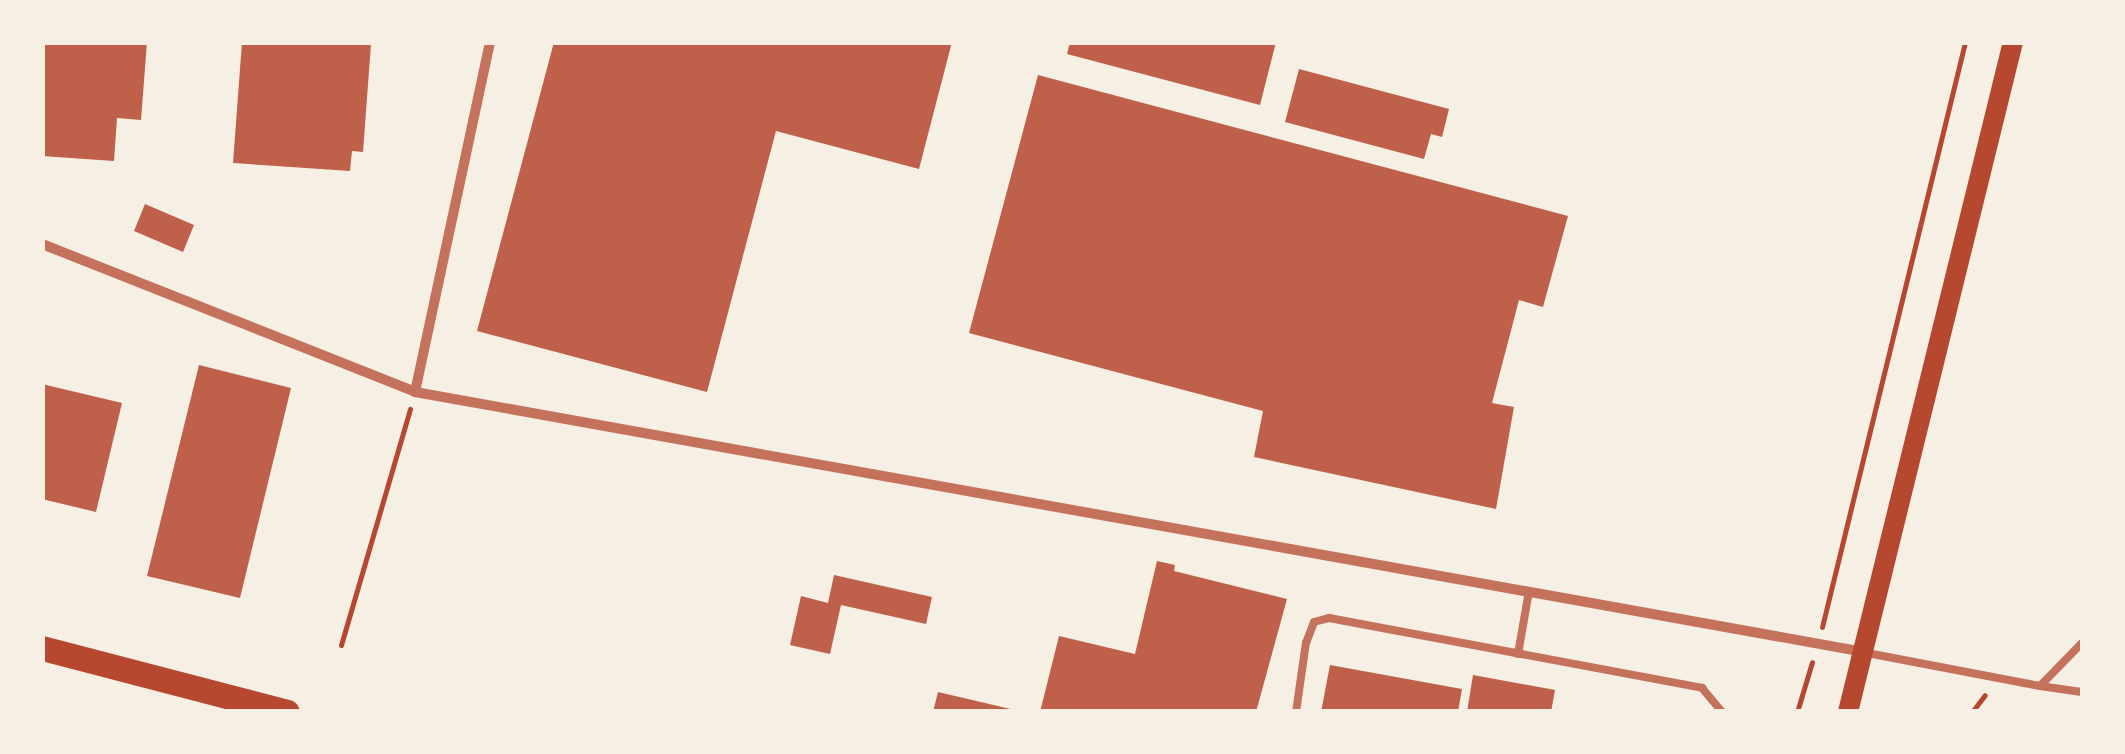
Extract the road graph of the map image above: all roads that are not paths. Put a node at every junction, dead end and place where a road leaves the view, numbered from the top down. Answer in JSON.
{"nodes":[{"id":1,"x":490,"y":42,"type":"edge"},
{"id":2,"x":2013,"y":42,"type":"edge"},
{"id":3,"x":42,"y":244,"type":"edge"},
{"id":4,"x":415,"y":392,"type":"junction"},
{"id":5,"x":1528,"y":591,"type":"junction"},
{"id":6,"x":2082,"y":644,"type":"edge"},
{"id":7,"x":42,"y":648,"type":"edge"},
{"id":8,"x":1866,"y":653,"type":"junction"},
{"id":9,"x":1518,"y":654,"type":"junction"},
{"id":10,"x":2040,"y":686,"type":"junction"},
{"id":11,"x":2082,"y":692,"type":"edge"},
{"id":12,"x":287,"y":712,"type":"edge"},
{"id":13,"x":1296,"y":712,"type":"edge"},
{"id":14,"x":1722,"y":712,"type":"edge"},
{"id":15,"x":1848,"y":712,"type":"edge"}],
"edges":[{"from":1,"to":4,"type":"street"},
{"from":2,"to":8,"type":"main road"},
{"from":3,"to":4,"type":"street"},
{"from":4,"to":5,"type":"street"},
{"from":5,"to":8,"type":"street"},
{"from":5,"to":9,"type":"lane"},
{"from":6,"to":10,"type":"lane"},
{"from":7,"to":12,"type":"main road"},
{"from":8,"to":10,"type":"lane"},
{"from":8,"to":15,"type":"main road"},
{"from":9,"to":13,"type":"lane"},
{"from":9,"to":14,"type":"lane"},
{"from":10,"to":11,"type":"lane"}]}
